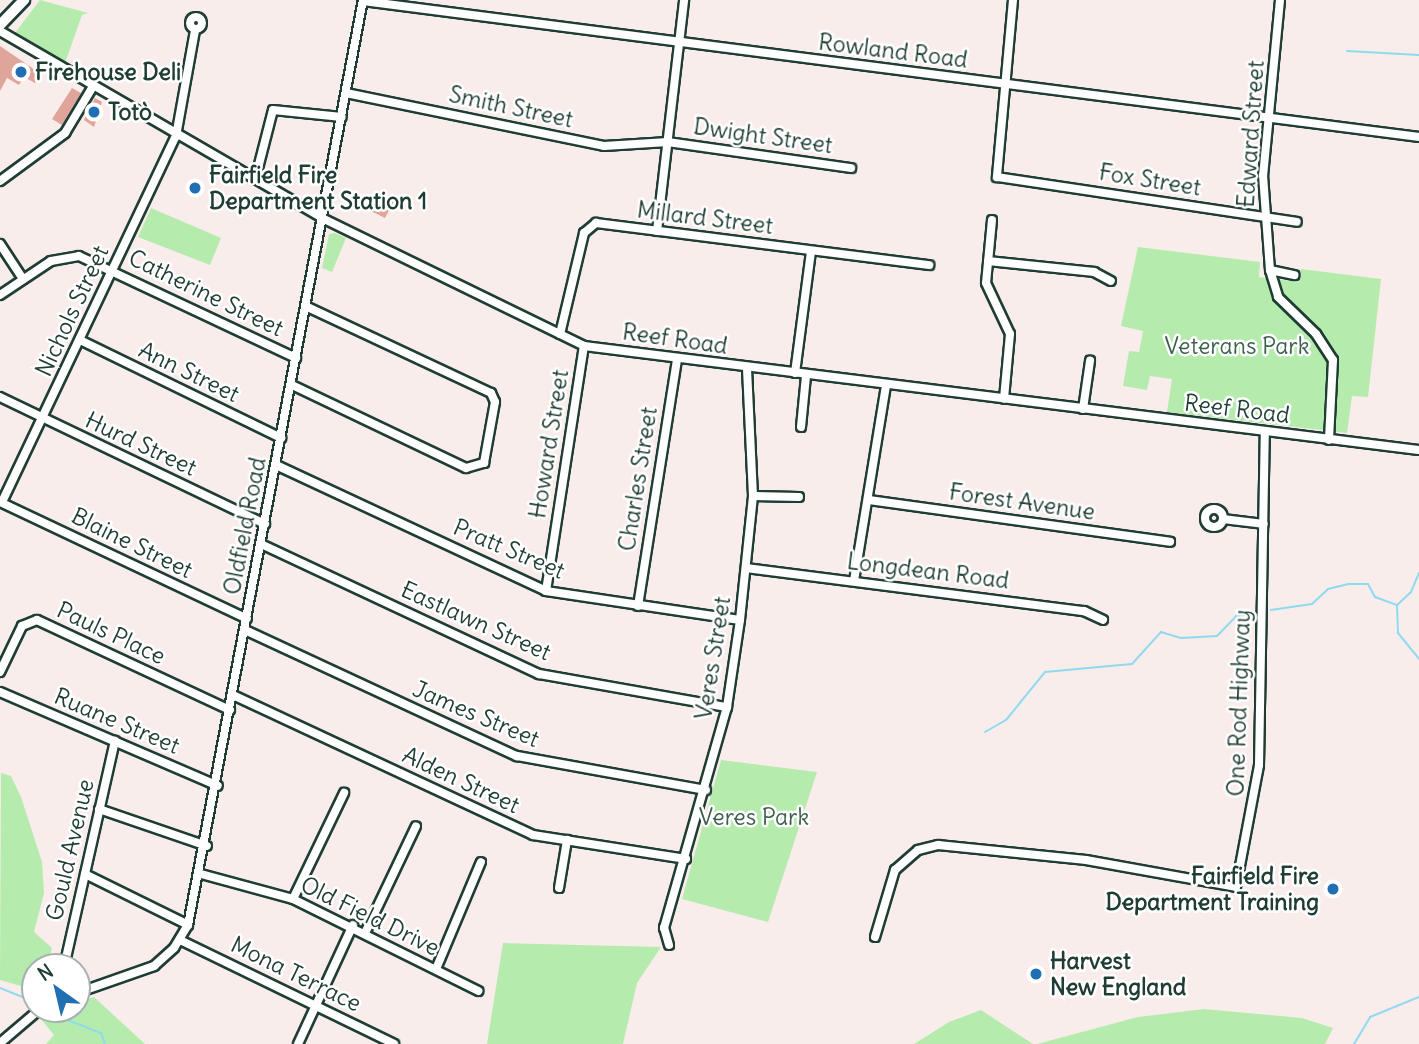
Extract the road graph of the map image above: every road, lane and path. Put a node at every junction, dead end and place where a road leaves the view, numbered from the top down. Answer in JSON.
{"nodes":[{"id":1,"x":684,"y":0,"type":"edge"},
{"id":2,"x":1013,"y":0,"type":"edge"},
{"id":3,"x":1280,"y":0,"type":"edge"},
{"id":4,"x":22,"y":1,"type":"edge"},
{"id":5,"x":363,"y":1,"type":"edge"},
{"id":6,"x":0,"y":25,"type":"edge"},
{"id":7,"x":195,"y":30,"type":"dead end"},
{"id":8,"x":0,"y":31,"type":"edge"},
{"id":9,"x":679,"y":42,"type":"junction"},
{"id":10,"x":1004,"y":85,"type":"junction"},
{"id":11,"x":92,"y":88,"type":"junction"},
{"id":12,"x":346,"y":93,"type":"junction"},
{"id":13,"x":342,"y":117,"type":"junction"},
{"id":14,"x":1271,"y":118,"type":"junction"},
{"id":15,"x":176,"y":136,"type":"junction"},
{"id":16,"x":1419,"y":137,"type":"edge"},
{"id":17,"x":668,"y":142,"type":"junction"},
{"id":18,"x":851,"y":168,"type":"dead end"},
{"id":19,"x":255,"y":180,"type":"junction"},
{"id":20,"x":0,"y":181,"type":"edge"},
{"id":21,"x":323,"y":218,"type":"junction"},
{"id":22,"x":1265,"y":218,"type":"junction"},
{"id":23,"x":992,"y":220,"type":"dead end"},
{"id":24,"x":1297,"y":222,"type":"dead end"},
{"id":25,"x":657,"y":231,"type":"junction"},
{"id":26,"x":0,"y":244,"type":"edge"},
{"id":27,"x":811,"y":251,"type":"junction"},
{"id":28,"x":988,"y":261,"type":"junction"},
{"id":29,"x":929,"y":265,"type":"dead end"},
{"id":30,"x":113,"y":270,"type":"junction"},
{"id":31,"x":1270,"y":270,"type":"junction"},
{"id":32,"x":1294,"y":275,"type":"dead end"},
{"id":33,"x":23,"y":279,"type":"junction"},
{"id":34,"x":1111,"y":282,"type":"dead end"},
{"id":35,"x":0,"y":295,"type":"edge"},
{"id":36,"x":307,"y":307,"type":"junction"},
{"id":37,"x":560,"y":334,"type":"junction"},
{"id":38,"x":80,"y":340,"type":"junction"},
{"id":39,"x":584,"y":346,"type":"junction"},
{"id":40,"x":296,"y":358,"type":"junction"},
{"id":41,"x":677,"y":359,"type":"junction"},
{"id":42,"x":1090,"y":361,"type":"dead end"},
{"id":43,"x":747,"y":368,"type":"junction"},
{"id":44,"x":796,"y":373,"type":"junction"},
{"id":45,"x":806,"y":376,"type":"junction"},
{"id":46,"x":292,"y":384,"type":"junction"},
{"id":47,"x":886,"y":386,"type":"junction"},
{"id":48,"x":0,"y":397,"type":"edge"},
{"id":49,"x":1004,"y":399,"type":"junction"},
{"id":50,"x":1083,"y":409,"type":"junction"},
{"id":51,"x":42,"y":419,"type":"junction"},
{"id":52,"x":801,"y":427,"type":"dead end"},
{"id":53,"x":1265,"y":432,"type":"junction"},
{"id":54,"x":281,"y":438,"type":"junction"},
{"id":55,"x":1329,"y":440,"type":"junction"},
{"id":56,"x":1419,"y":450,"type":"edge"},
{"id":57,"x":276,"y":465,"type":"junction"},
{"id":58,"x":753,"y":496,"type":"junction"},
{"id":59,"x":799,"y":497,"type":"dead end"},
{"id":60,"x":869,"y":500,"type":"junction"},
{"id":61,"x":1,"y":502,"type":"edge"},
{"id":62,"x":1223,"y":519,"type":"dead end"},
{"id":63,"x":265,"y":524,"type":"junction"},
{"id":64,"x":1264,"y":524,"type":"junction"},
{"id":65,"x":1170,"y":542,"type":"dead end"},
{"id":66,"x":261,"y":544,"type":"junction"},
{"id":67,"x":746,"y":568,"type":"junction"},
{"id":68,"x":854,"y":581,"type":"junction"},
{"id":69,"x":546,"y":591,"type":"junction"},
{"id":70,"x":638,"y":606,"type":"junction"},
{"id":71,"x":247,"y":619,"type":"junction"},
{"id":72,"x":740,"y":620,"type":"junction"},
{"id":73,"x":1103,"y":620,"type":"dead end"},
{"id":74,"x":245,"y":630,"type":"junction"},
{"id":75,"x":0,"y":672,"type":"edge"},
{"id":76,"x":0,"y":692,"type":"edge"},
{"id":77,"x":233,"y":695,"type":"junction"},
{"id":78,"x":727,"y":707,"type":"junction"},
{"id":79,"x":230,"y":710,"type":"junction"},
{"id":80,"x":115,"y":741,"type":"junction"},
{"id":81,"x":218,"y":786,"type":"junction"},
{"id":82,"x":706,"y":790,"type":"junction"},
{"id":83,"x":344,"y":793,"type":"dead end"},
{"id":84,"x":99,"y":809,"type":"junction"},
{"id":85,"x":416,"y":826,"type":"dead end"},
{"id":86,"x":567,"y":840,"type":"junction"},
{"id":87,"x":207,"y":846,"type":"junction"},
{"id":88,"x":686,"y":859,"type":"junction"},
{"id":89,"x":481,"y":862,"type":"dead end"},
{"id":90,"x":85,"y":874,"type":"junction"},
{"id":91,"x":201,"y":874,"type":"junction"},
{"id":92,"x":559,"y":888,"type":"dead end"},
{"id":93,"x":293,"y":899,"type":"junction"},
{"id":94,"x":188,"y":925,"type":"junction"},
{"id":95,"x":353,"y":925,"type":"junction"},
{"id":96,"x":366,"y":931,"type":"junction"},
{"id":97,"x":875,"y":937,"type":"dead end"},
{"id":98,"x":180,"y":940,"type":"junction"},
{"id":99,"x":669,"y":945,"type":"dead end"},
{"id":100,"x":67,"y":953,"type":"edge"},
{"id":101,"x":436,"y":969,"type":"junction"},
{"id":102,"x":91,"y":988,"type":"edge"},
{"id":103,"x":478,"y":991,"type":"dead end"},
{"id":104,"x":316,"y":1005,"type":"junction"},
{"id":105,"x":23,"y":1023,"type":"edge"},
{"id":106,"x":0,"y":1043,"type":"edge"},
{"id":107,"x":298,"y":1044,"type":"edge"},
{"id":108,"x":394,"y":1044,"type":"edge"}],
"edges":[{"from":1,"to":9,"type":"street"},
{"from":2,"to":10,"type":"street"},
{"from":3,"to":14,"type":"street","name":"Edward Street"},
{"from":4,"to":6,"type":"main road"},
{"from":5,"to":9,"type":"street","name":"Rowland Road"},
{"from":5,"to":12,"type":"street","name":"Oldfield Road"},
{"from":7,"to":15,"type":"street","name":"Nichols Street"},
{"from":8,"to":11,"type":"street","name":"Reef Road"},
{"from":9,"to":10,"type":"street","name":"Rowland Road"},
{"from":9,"to":17,"type":"street"},
{"from":10,"to":14,"type":"street","name":"Rowland Road"},
{"from":10,"to":22,"type":"street","name":"Fox Street"},
{"from":11,"to":15,"type":"street","name":"Reef Road"},
{"from":11,"to":20,"type":"street"},
{"from":12,"to":13,"type":"street","name":"Oldfield Road"},
{"from":12,"to":17,"type":"street","name":"Smith Street"},
{"from":13,"to":19,"type":"street"},
{"from":13,"to":21,"type":"street","name":"Oldfield Road"},
{"from":14,"to":16,"type":"street","name":"Rowland Road"},
{"from":14,"to":22,"type":"street","name":"Edward Street"},
{"from":15,"to":19,"type":"street","name":"Reef Road"},
{"from":15,"to":30,"type":"street","name":"Nichols Street"},
{"from":17,"to":18,"type":"street","name":"Dwight Street"},
{"from":17,"to":25,"type":"street"},
{"from":19,"to":21,"type":"street","name":"Reef Road"},
{"from":21,"to":36,"type":"street","name":"Oldfield Road"},
{"from":21,"to":37,"type":"street","name":"Reef Road"},
{"from":22,"to":24,"type":"street","name":"Fox Street"},
{"from":22,"to":31,"type":"street","name":"Edward Street"},
{"from":23,"to":28,"type":"street"},
{"from":25,"to":27,"type":"street","name":"Millard Street"},
{"from":25,"to":37,"type":"street","name":"Millard Street"},
{"from":26,"to":33,"type":"street"},
{"from":27,"to":29,"type":"street","name":"Millard Street"},
{"from":27,"to":44,"type":"street"},
{"from":28,"to":34,"type":"street"},
{"from":28,"to":49,"type":"street"},
{"from":30,"to":33,"type":"street","name":"Catherine Street"},
{"from":30,"to":38,"type":"street","name":"Nichols Street"},
{"from":30,"to":40,"type":"street","name":"Catherine Street"},
{"from":31,"to":32,"type":"street"},
{"from":31,"to":55,"type":"street","name":"Edward Street"},
{"from":33,"to":35,"type":"street","name":"Catherine Street"},
{"from":36,"to":40,"type":"street","name":"Oldfield Road"},
{"from":36,"to":46,"type":"street"},
{"from":37,"to":39,"type":"street","name":"Reef Road"},
{"from":38,"to":51,"type":"street","name":"Nichols Street"},
{"from":38,"to":54,"type":"street","name":"Ann Street"},
{"from":39,"to":41,"type":"street","name":"Reef Road"},
{"from":39,"to":69,"type":"street","name":"Howard Street"},
{"from":40,"to":46,"type":"street","name":"Oldfield Road"},
{"from":41,"to":43,"type":"street","name":"Reef Road"},
{"from":41,"to":70,"type":"street","name":"Charles Street"},
{"from":42,"to":50,"type":"street"},
{"from":43,"to":44,"type":"street","name":"Reef Road"},
{"from":43,"to":58,"type":"street","name":"Veres Street"},
{"from":44,"to":45,"type":"street","name":"Reef Road"},
{"from":45,"to":47,"type":"street","name":"Reef Road"},
{"from":45,"to":52,"type":"street"},
{"from":46,"to":54,"type":"street","name":"Oldfield Road"},
{"from":47,"to":49,"type":"street","name":"Reef Road"},
{"from":47,"to":60,"type":"street"},
{"from":48,"to":51,"type":"street","name":"Hurd Street"},
{"from":49,"to":50,"type":"street","name":"Reef Road"},
{"from":50,"to":53,"type":"street","name":"Reef Road"},
{"from":51,"to":61,"type":"street","name":"Nichols Street"},
{"from":51,"to":63,"type":"street","name":"Hurd Street"},
{"from":53,"to":55,"type":"street","name":"Reef Road"},
{"from":53,"to":64,"type":"street","name":"One Rod Highway"},
{"from":54,"to":57,"type":"street","name":"Oldfield Road"},
{"from":55,"to":56,"type":"street","name":"Reef Road"},
{"from":57,"to":63,"type":"street","name":"Oldfield Road"},
{"from":57,"to":69,"type":"street","name":"Pratt Street"},
{"from":58,"to":59,"type":"street"},
{"from":58,"to":67,"type":"street","name":"Veres Street"},
{"from":60,"to":65,"type":"street","name":"Forest Avenue"},
{"from":60,"to":68,"type":"street"},
{"from":61,"to":71,"type":"street","name":"Blaine Street"},
{"from":62,"to":64,"type":"street"},
{"from":63,"to":66,"type":"street","name":"Oldfield Road"},
{"from":64,"to":97,"type":"street","name":"One Rod Highway"},
{"from":66,"to":71,"type":"street","name":"Oldfield Road"},
{"from":66,"to":78,"type":"street","name":"Eastlawn Street"},
{"from":67,"to":68,"type":"street","name":"Longdean Road"},
{"from":67,"to":72,"type":"street","name":"Veres Street"},
{"from":68,"to":73,"type":"street","name":"Longdean Road"},
{"from":69,"to":70,"type":"street","name":"Pratt Street"},
{"from":70,"to":72,"type":"street","name":"Pratt Street"},
{"from":71,"to":74,"type":"street","name":"Oldfield Road"},
{"from":72,"to":78,"type":"street","name":"Veres Street"},
{"from":74,"to":77,"type":"street","name":"Oldfield Road"},
{"from":74,"to":82,"type":"street","name":"James Street"},
{"from":75,"to":79,"type":"street","name":"Pauls Place"},
{"from":76,"to":80,"type":"street","name":"Ruane Street"},
{"from":77,"to":79,"type":"street","name":"Oldfield Road"},
{"from":77,"to":86,"type":"street","name":"Alden Street"},
{"from":78,"to":82,"type":"street","name":"Veres Street"},
{"from":79,"to":81,"type":"street","name":"Oldfield Road"},
{"from":80,"to":81,"type":"street","name":"Ruane Street"},
{"from":80,"to":84,"type":"street","name":"Gould Avenue"},
{"from":81,"to":87,"type":"street","name":"Oldfield Road"},
{"from":82,"to":88,"type":"street","name":"Veres Street"},
{"from":83,"to":93,"type":"street"},
{"from":84,"to":87,"type":"street"},
{"from":84,"to":90,"type":"street","name":"Gould Avenue"},
{"from":85,"to":96,"type":"street"},
{"from":86,"to":88,"type":"street","name":"Alden Street"},
{"from":86,"to":92,"type":"street"},
{"from":87,"to":91,"type":"street","name":"Oldfield Road"},
{"from":88,"to":99,"type":"street","name":"Veres Street"},
{"from":89,"to":101,"type":"street"},
{"from":90,"to":94,"type":"street"},
{"from":90,"to":100,"type":"street","name":"Gould Avenue"},
{"from":91,"to":93,"type":"street","name":"Old Field Drive"},
{"from":91,"to":94,"type":"street","name":"Oldfield Road"},
{"from":93,"to":95,"type":"street","name":"Old Field Drive"},
{"from":94,"to":98,"type":"street","name":"Oldfield Road"},
{"from":95,"to":96,"type":"street","name":"Old Field Drive"},
{"from":95,"to":104,"type":"street"},
{"from":96,"to":101,"type":"street","name":"Old Field Drive"},
{"from":98,"to":102,"type":"street","name":"Oldfield Road"},
{"from":98,"to":104,"type":"street","name":"Mona Terrace"},
{"from":101,"to":103,"type":"street","name":"Old Field Drive"},
{"from":104,"to":107,"type":"street"},
{"from":104,"to":108,"type":"street","name":"Mona Terrace"},
{"from":105,"to":106,"type":"street"}]}
